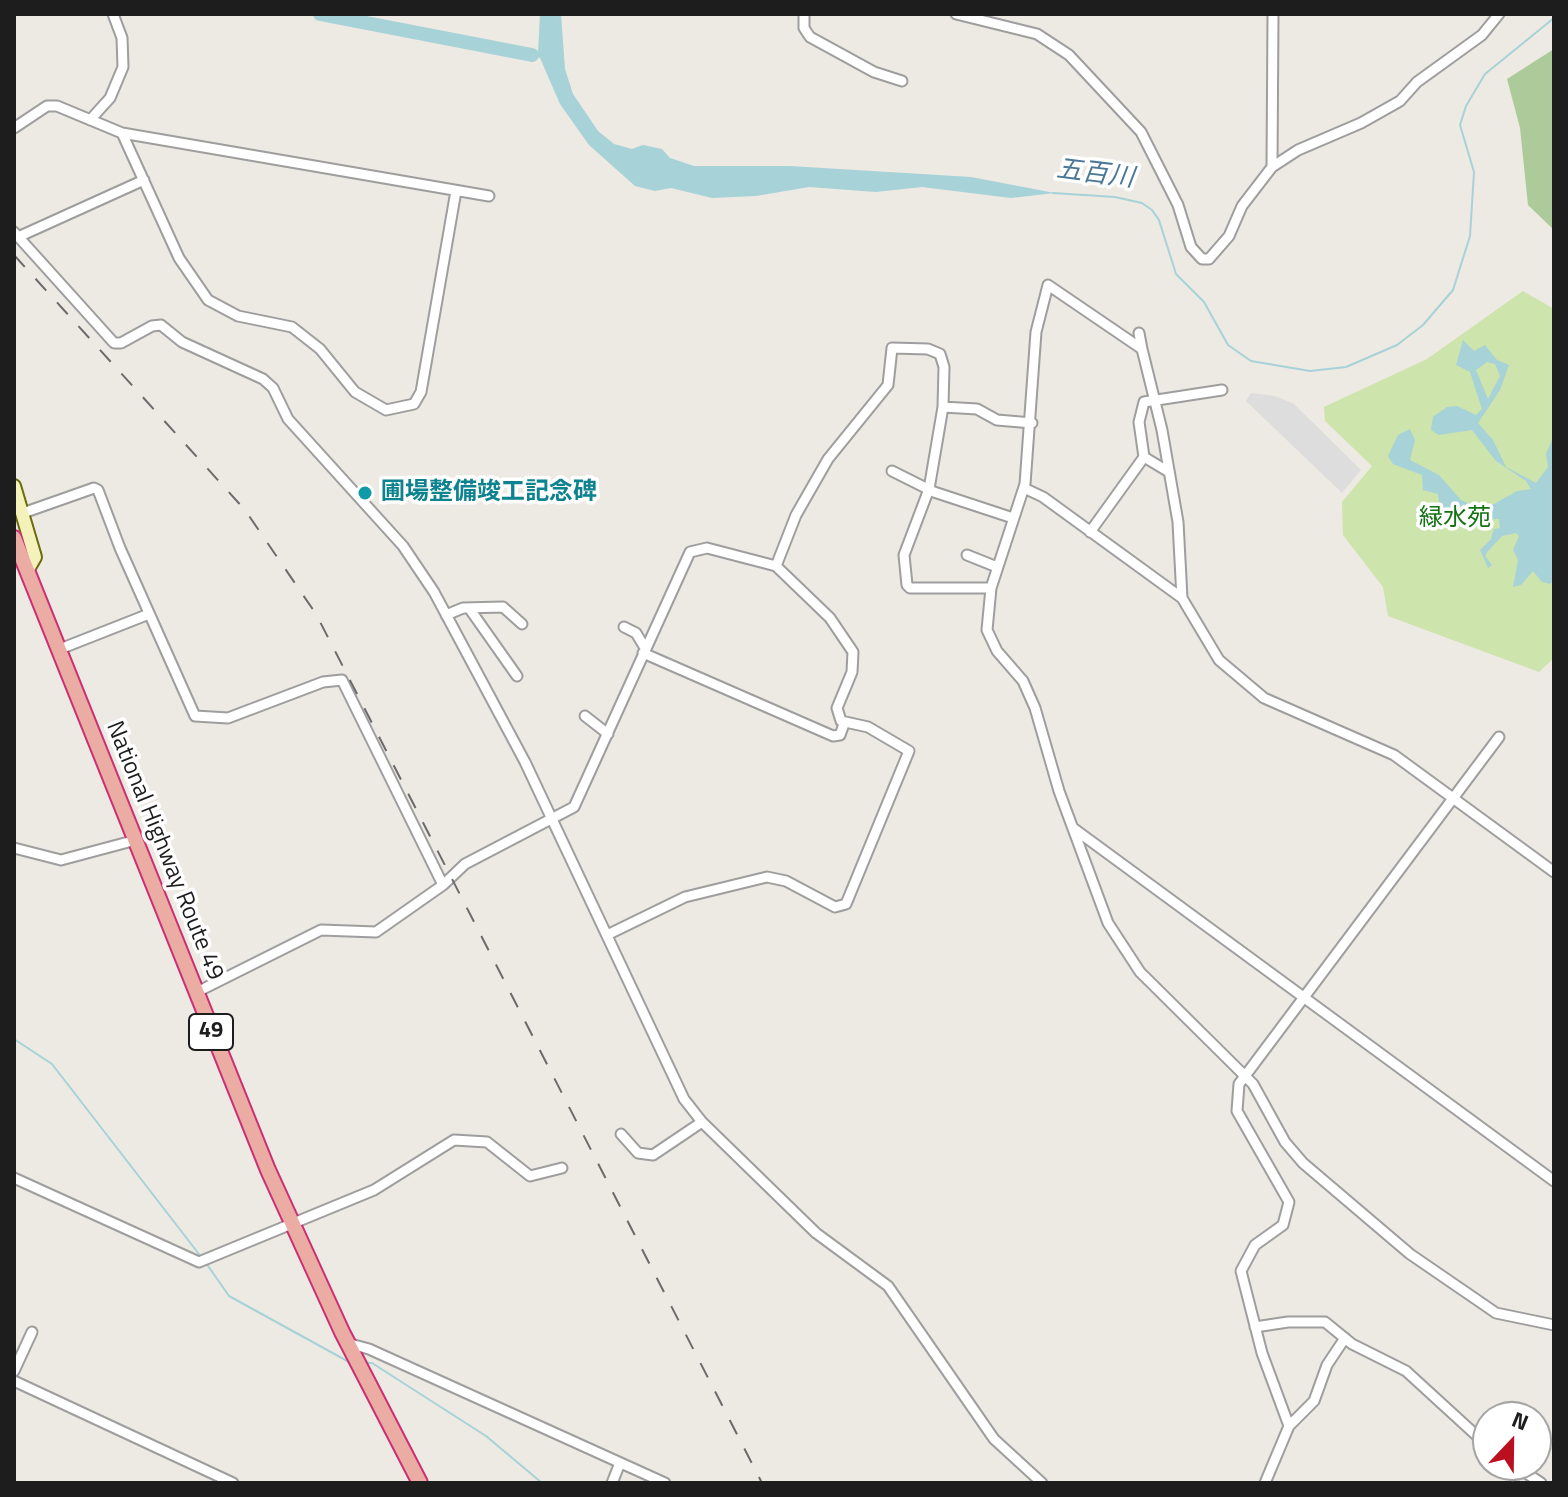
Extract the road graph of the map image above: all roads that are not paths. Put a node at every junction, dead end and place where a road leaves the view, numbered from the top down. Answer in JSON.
{"nodes":[{"id":1,"x":113,"y":14,"type":"edge"},
{"id":2,"x":804,"y":14,"type":"edge"},
{"id":3,"x":956,"y":14,"type":"edge"},
{"id":4,"x":1273,"y":14,"type":"edge"},
{"id":5,"x":1499,"y":14,"type":"edge"},
{"id":6,"x":902,"y":81,"type":"dead end"},
{"id":7,"x":90,"y":120,"type":"junction"},
{"id":8,"x":14,"y":128,"type":"edge"},
{"id":9,"x":122,"y":133,"type":"junction"},
{"id":10,"x":1272,"y":167,"type":"junction"},
{"id":11,"x":144,"y":180,"type":"junction"},
{"id":12,"x":456,"y":191,"type":"junction"},
{"id":13,"x":489,"y":196,"type":"dead end"},
{"id":14,"x":16,"y":235,"type":"edge"},
{"id":15,"x":1139,"y":333,"type":"dead end"},
{"id":16,"x":1142,"y":349,"type":"junction"},
{"id":17,"x":1222,"y":390,"type":"dead end"},
{"id":18,"x":1153,"y":398,"type":"junction"},
{"id":19,"x":943,"y":407,"type":"junction"},
{"id":20,"x":1032,"y":423,"type":"junction"},
{"id":21,"x":1144,"y":457,"type":"junction"},
{"id":22,"x":892,"y":471,"type":"dead end"},
{"id":23,"x":1169,"y":472,"type":"junction"},
{"id":24,"x":14,"y":486,"type":"edge"},
{"id":25,"x":1024,"y":488,"type":"junction"},
{"id":26,"x":929,"y":489,"type":"junction"},
{"id":27,"x":23,"y":513,"type":"junction"},
{"id":28,"x":1013,"y":518,"type":"junction"},
{"id":29,"x":1090,"y":532,"type":"junction"},
{"id":30,"x":14,"y":538,"type":"edge"},
{"id":31,"x":967,"y":555,"type":"dead end"},
{"id":32,"x":776,"y":566,"type":"junction"},
{"id":33,"x":997,"y":567,"type":"junction"},
{"id":34,"x":27,"y":571,"type":"junction"},
{"id":35,"x":991,"y":588,"type":"junction"},
{"id":36,"x":1182,"y":598,"type":"junction"},
{"id":37,"x":469,"y":608,"type":"junction"},
{"id":38,"x":149,"y":614,"type":"junction"},
{"id":39,"x":446,"y":615,"type":"junction"},
{"id":40,"x":522,"y":624,"type":"dead end"},
{"id":41,"x":624,"y":627,"type":"dead end"},
{"id":42,"x":60,"y":649,"type":"junction"},
{"id":43,"x":644,"y":651,"type":"junction"},
{"id":44,"x":517,"y":676,"type":"dead end"},
{"id":45,"x":585,"y":716,"type":"dead end"},
{"id":46,"x":844,"y":724,"type":"junction"},
{"id":47,"x":608,"y":734,"type":"junction"},
{"id":48,"x":1499,"y":737,"type":"dead end"},
{"id":49,"x":1454,"y":798,"type":"junction"},
{"id":50,"x":552,"y":822,"type":"junction"},
{"id":51,"x":1072,"y":826,"type":"junction"},
{"id":52,"x":136,"y":840,"type":"junction"},
{"id":53,"x":14,"y":848,"type":"edge"},
{"id":54,"x":1554,"y":872,"type":"edge"},
{"id":55,"x":443,"y":885,"type":"junction"},
{"id":56,"x":607,"y":935,"type":"junction"},
{"id":57,"x":197,"y":992,"type":"junction"},
{"id":58,"x":1305,"y":997,"type":"junction"},
{"id":59,"x":1245,"y":1075,"type":"junction"},
{"id":60,"x":702,"y":1122,"type":"junction"},
{"id":61,"x":621,"y":1134,"type":"dead end"},
{"id":62,"x":562,"y":1168,"type":"dead end"},
{"id":63,"x":14,"y":1178,"type":"edge"},
{"id":64,"x":1554,"y":1181,"type":"edge"},
{"id":65,"x":291,"y":1222,"type":"junction"},
{"id":66,"x":1554,"y":1325,"type":"edge"},
{"id":67,"x":1255,"y":1327,"type":"junction"},
{"id":68,"x":32,"y":1332,"type":"dead end"},
{"id":69,"x":1345,"y":1338,"type":"junction"},
{"id":70,"x":347,"y":1343,"type":"junction"},
{"id":71,"x":14,"y":1371,"type":"edge"},
{"id":72,"x":14,"y":1381,"type":"edge"},
{"id":73,"x":1289,"y":1426,"type":"junction"},
{"id":74,"x":1472,"y":1431,"type":"edge"},
{"id":75,"x":620,"y":1463,"type":"junction"},
{"id":76,"x":233,"y":1483,"type":"edge"},
{"id":77,"x":420,"y":1483,"type":"edge"},
{"id":78,"x":612,"y":1483,"type":"edge"},
{"id":79,"x":665,"y":1483,"type":"edge"},
{"id":80,"x":1042,"y":1483,"type":"edge"},
{"id":81,"x":1265,"y":1483,"type":"edge"}],
"edges":[{"from":1,"to":7,"type":"street"},
{"from":2,"to":6,"type":"street"},
{"from":3,"to":10,"type":"street"},
{"from":4,"to":10,"type":"street"},
{"from":5,"to":10,"type":"street"},
{"from":7,"to":8,"type":"street"},
{"from":7,"to":9,"type":"street"},
{"from":9,"to":11,"type":"street"},
{"from":9,"to":12,"type":"street"},
{"from":11,"to":12,"type":"street"},
{"from":11,"to":14,"type":"street"},
{"from":12,"to":13,"type":"street"},
{"from":14,"to":39,"type":"street"},
{"from":15,"to":16,"type":"street"},
{"from":16,"to":18,"type":"street"},
{"from":16,"to":20,"type":"street"},
{"from":17,"to":18,"type":"street"},
{"from":18,"to":21,"type":"street"},
{"from":18,"to":23,"type":"street"},
{"from":19,"to":20,"type":"street"},
{"from":19,"to":26,"type":"street"},
{"from":19,"to":32,"type":"street"},
{"from":20,"to":25,"type":"street"},
{"from":21,"to":23,"type":"street"},
{"from":21,"to":29,"type":"street"},
{"from":22,"to":26,"type":"street"},
{"from":23,"to":36,"type":"street"},
{"from":24,"to":27,"type":"main road"},
{"from":25,"to":28,"type":"street"},
{"from":25,"to":29,"type":"street"},
{"from":26,"to":28,"type":"street"},
{"from":26,"to":35,"type":"street"},
{"from":27,"to":34,"type":"main road"},
{"from":27,"to":38,"type":"street"},
{"from":28,"to":33,"type":"street"},
{"from":29,"to":36,"type":"street"},
{"from":30,"to":34,"type":"highway","name":"National Highway Route 49","number":"49"},
{"from":31,"to":33,"type":"street"},
{"from":32,"to":43,"type":"street"},
{"from":32,"to":46,"type":"street"},
{"from":33,"to":35,"type":"street"},
{"from":34,"to":42,"type":"highway","name":"National Highway Route 49","number":"49"},
{"from":35,"to":51,"type":"street"},
{"from":36,"to":49,"type":"street"},
{"from":37,"to":39,"type":"street"},
{"from":37,"to":40,"type":"street"},
{"from":37,"to":44,"type":"street"},
{"from":38,"to":42,"type":"street"},
{"from":38,"to":55,"type":"street"},
{"from":39,"to":50,"type":"street"},
{"from":41,"to":43,"type":"street"},
{"from":42,"to":52,"type":"highway","name":"National Highway Route 49","number":"49"},
{"from":43,"to":46,"type":"street"},
{"from":43,"to":47,"type":"street"},
{"from":45,"to":47,"type":"street"},
{"from":46,"to":56,"type":"street"},
{"from":47,"to":50,"type":"street"},
{"from":48,"to":49,"type":"street"},
{"from":49,"to":54,"type":"street"},
{"from":49,"to":58,"type":"street"},
{"from":50,"to":55,"type":"street"},
{"from":50,"to":56,"type":"street"},
{"from":51,"to":58,"type":"street"},
{"from":51,"to":59,"type":"street"},
{"from":52,"to":53,"type":"street"},
{"from":52,"to":57,"type":"highway","name":"National Highway Route 49","number":"49"},
{"from":55,"to":57,"type":"street"},
{"from":56,"to":60,"type":"street"},
{"from":57,"to":65,"type":"highway","name":"National Highway Route 49","number":"49"},
{"from":58,"to":59,"type":"street"},
{"from":58,"to":64,"type":"street"},
{"from":59,"to":66,"type":"street"},
{"from":59,"to":67,"type":"street"},
{"from":60,"to":61,"type":"street"},
{"from":60,"to":80,"type":"street"},
{"from":62,"to":65,"type":"street"},
{"from":63,"to":65,"type":"street"},
{"from":65,"to":70,"type":"highway","name":"National Highway Route 49","number":"49"},
{"from":67,"to":69,"type":"street"},
{"from":67,"to":73,"type":"street"},
{"from":68,"to":71,"type":"street"},
{"from":69,"to":73,"type":"street"},
{"from":69,"to":74,"type":"street"},
{"from":70,"to":75,"type":"street"},
{"from":70,"to":77,"type":"highway","name":"National Highway Route 49","number":"49"},
{"from":72,"to":76,"type":"street"},
{"from":73,"to":81,"type":"street"},
{"from":75,"to":78,"type":"street"},
{"from":75,"to":79,"type":"street"}]}
